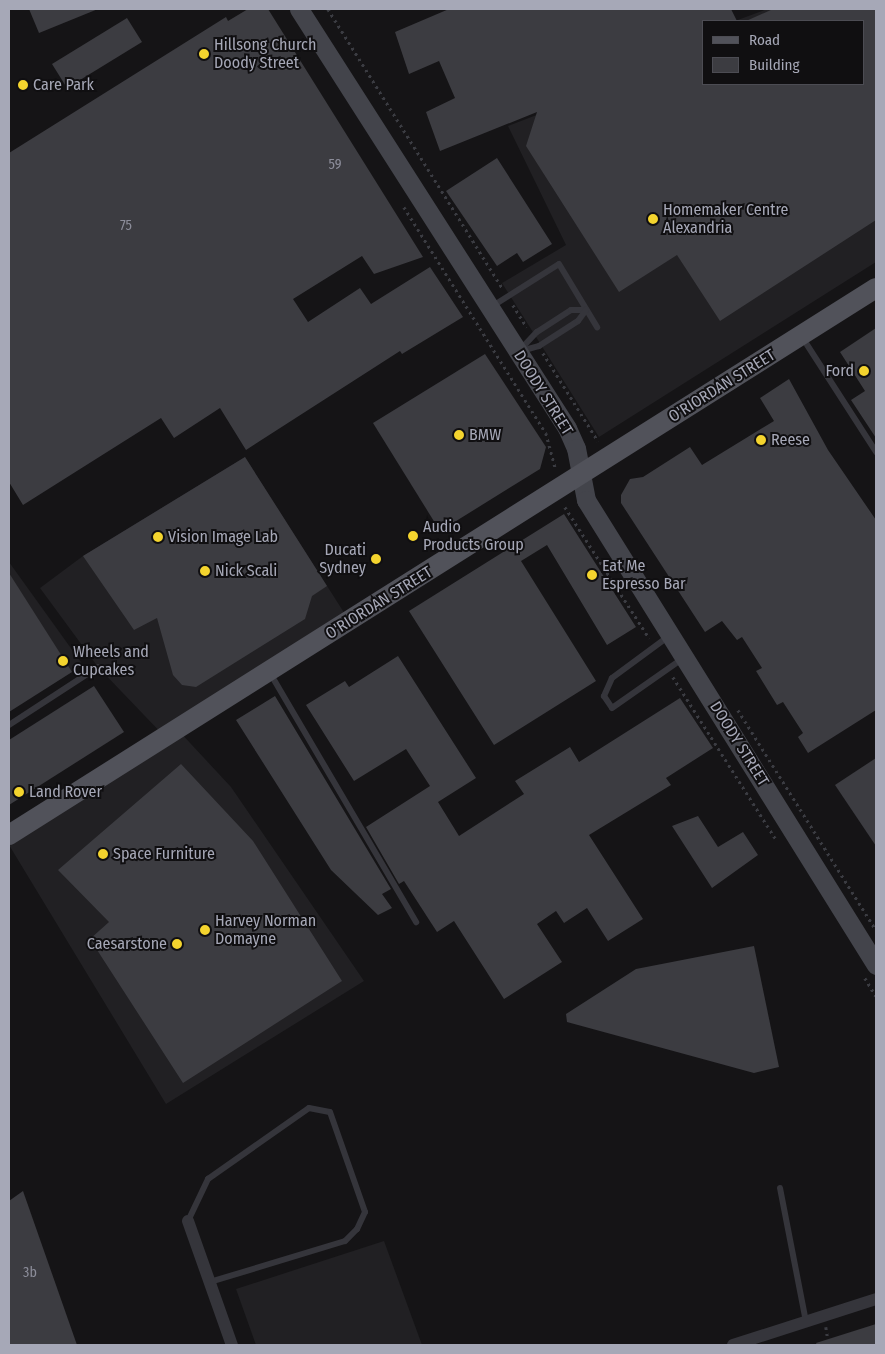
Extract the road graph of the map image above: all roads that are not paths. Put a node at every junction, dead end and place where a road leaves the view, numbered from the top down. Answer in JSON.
{"nodes":[{"id":1,"x":299,"y":9,"type":"edge"},
{"id":2,"x":876,"y":288,"type":"edge"},
{"id":3,"x":489,"y":309,"type":"junction"},
{"id":4,"x":586,"y":310,"type":"junction"},
{"id":5,"x":597,"y":328,"type":"dead end"},
{"id":6,"x":802,"y":336,"type":"junction"},
{"id":7,"x":518,"y":352,"type":"junction"},
{"id":8,"x":876,"y":452,"type":"edge"},
{"id":9,"x":581,"y":474,"type":"junction"},
{"id":10,"x":671,"y":635,"type":"junction"},
{"id":11,"x":685,"y":657,"type":"junction"},
{"id":12,"x":98,"y":668,"type":"dead end"},
{"id":13,"x":269,"y":672,"type":"junction"},
{"id":14,"x":9,"y":725,"type":"edge"},
{"id":15,"x":9,"y":836,"type":"edge"},
{"id":16,"x":416,"y":922,"type":"dead end"},
{"id":17,"x":868,"y":967,"type":"edge"},
{"id":18,"x":780,"y":1188,"type":"dead end"},
{"id":19,"x":188,"y":1221,"type":"joint"},
{"id":20,"x":210,"y":1282,"type":"junction"},
{"id":21,"x":876,"y":1299,"type":"edge"},
{"id":22,"x":806,"y":1322,"type":"junction"},
{"id":23,"x":232,"y":1345,"type":"edge"},
{"id":24,"x":733,"y":1345,"type":"edge"}],
"edges":[{"from":1,"to":3,"type":"street","name":"DOODY STREET"},
{"from":2,"to":6,"type":"main road","name":"O'RIORDAN STREET"},
{"from":3,"to":4,"type":"lane"},
{"from":3,"to":7,"type":"street","name":"DOODY STREET"},
{"from":4,"to":5,"type":"lane"},
{"from":4,"to":7,"type":"lane"},
{"from":4,"to":7,"type":"lane"},
{"from":6,"to":8,"type":"lane"},
{"from":6,"to":9,"type":"main road","name":"O'RIORDAN STREET"},
{"from":7,"to":9,"type":"street","name":"DOODY STREET"},
{"from":9,"to":10,"type":"street","name":"DOODY STREET"},
{"from":9,"to":13,"type":"main road","name":"O'RIORDAN STREET"},
{"from":10,"to":11,"type":"street","name":"DOODY STREET"},
{"from":10,"to":11,"type":"lane"},
{"from":11,"to":17,"type":"street","name":"DOODY STREET"},
{"from":12,"to":14,"type":"lane"},
{"from":13,"to":15,"type":"main road","name":"O'RIORDAN STREET"},
{"from":13,"to":16,"type":"lane"},
{"from":18,"to":22,"type":"lane"},
{"from":19,"to":20,"type":"street"},
{"from":19,"to":20,"type":"lane"},
{"from":20,"to":23,"type":"street"},
{"from":21,"to":22,"type":"street"},
{"from":22,"to":24,"type":"street"}]}
